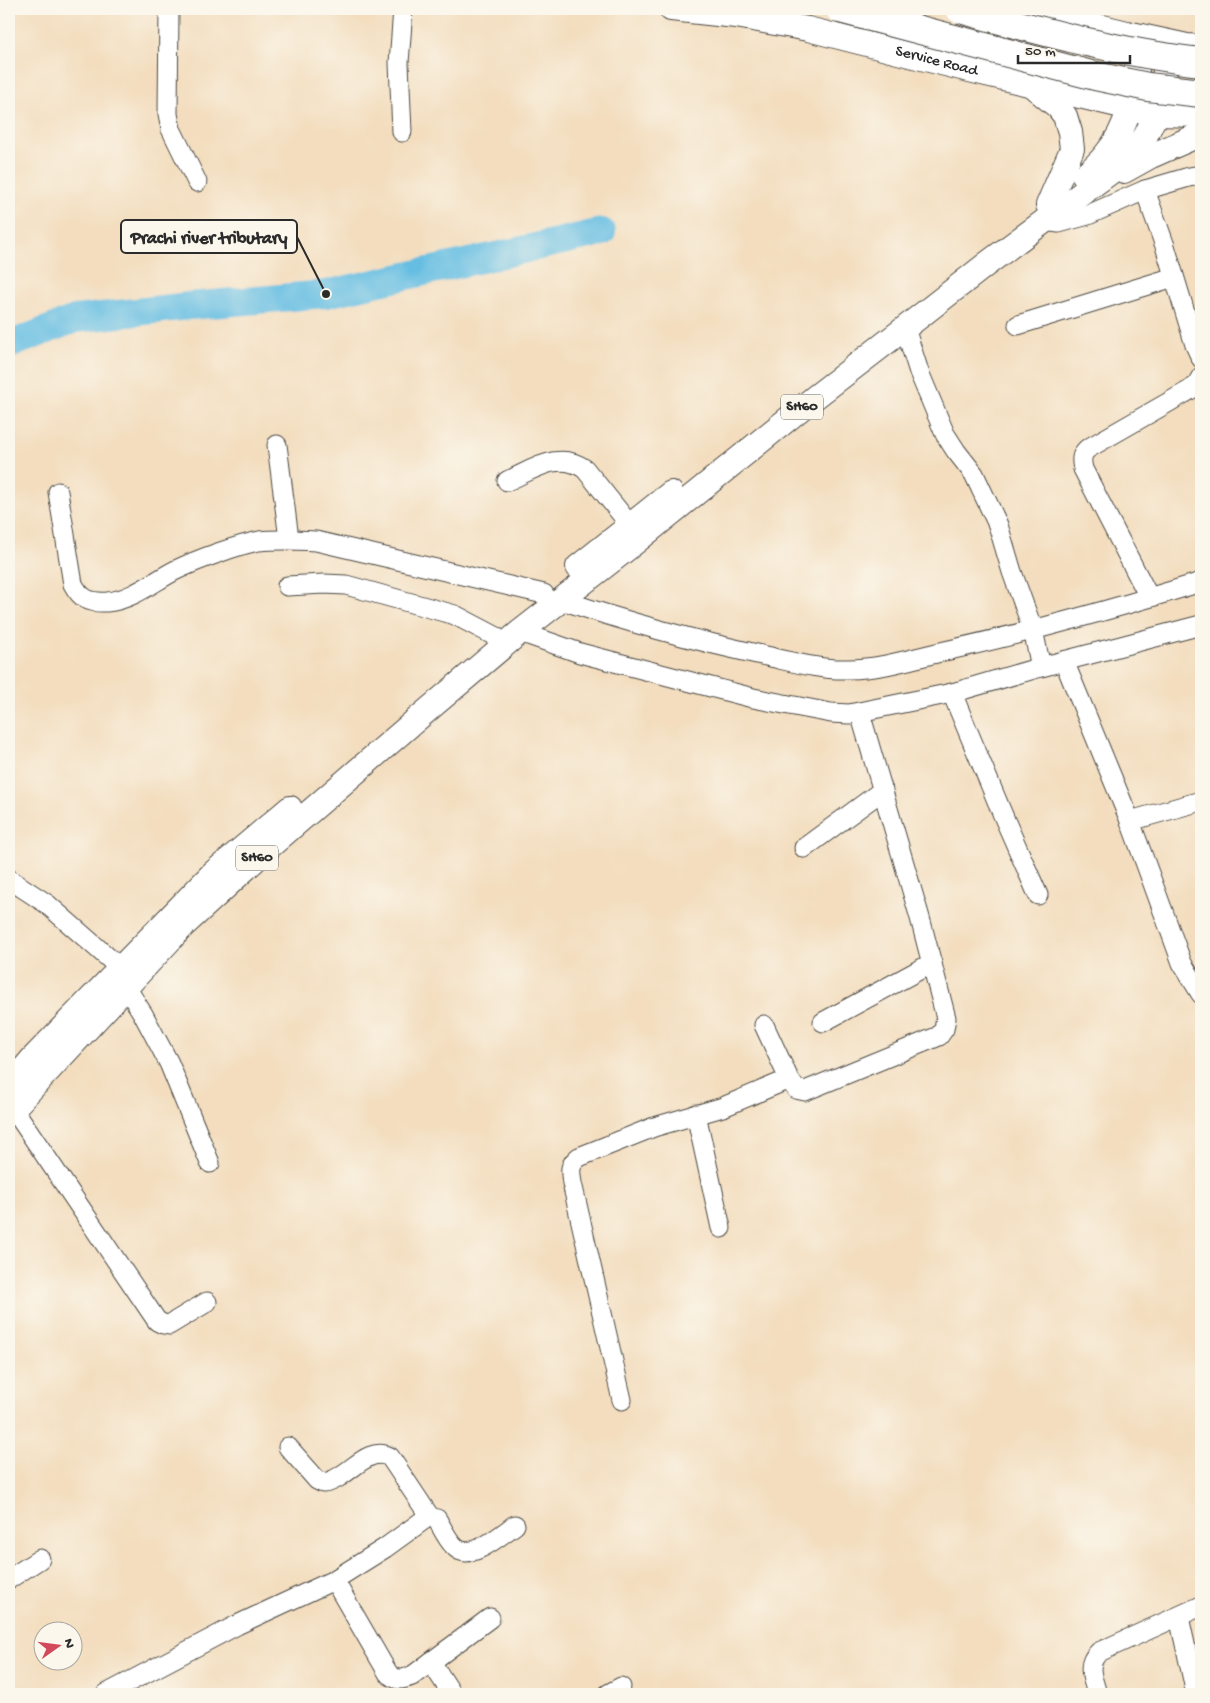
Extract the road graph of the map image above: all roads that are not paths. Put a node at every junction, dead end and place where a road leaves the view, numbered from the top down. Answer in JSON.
{"nodes":[{"id":1,"x":169,"y":9,"type":"edge"},
{"id":2,"x":403,"y":9,"type":"edge"},
{"id":3,"x":671,"y":9,"type":"edge"},
{"id":4,"x":840,"y":9,"type":"edge"},
{"id":5,"x":960,"y":9,"type":"edge"},
{"id":6,"x":1030,"y":9,"type":"edge"},
{"id":7,"x":1142,"y":36,"type":"junction"},
{"id":8,"x":1171,"y":43,"type":"junction"},
{"id":9,"x":1201,"y":47,"type":"edge"},
{"id":10,"x":1201,"y":62,"type":"edge"},
{"id":11,"x":1029,"y":83,"type":"junction"},
{"id":12,"x":1201,"y":94,"type":"edge"},
{"id":13,"x":1130,"y":109,"type":"junction"},
{"id":14,"x":1156,"y":114,"type":"junction"},
{"id":15,"x":1201,"y":115,"type":"edge"},
{"id":16,"x":402,"y":132,"type":"dead end"},
{"id":17,"x":1201,"y":134,"type":"edge"},
{"id":18,"x":1201,"y":175,"type":"edge"},
{"id":19,"x":197,"y":182,"type":"dead end"},
{"id":20,"x":1145,"y":190,"type":"junction"},
{"id":21,"x":1085,"y":191,"type":"junction"},
{"id":22,"x":1046,"y":213,"type":"junction"},
{"id":23,"x":1007,"y":243,"type":"junction"},
{"id":24,"x":1174,"y":277,"type":"junction"},
{"id":25,"x":1018,"y":325,"type":"dead end"},
{"id":26,"x":905,"y":328,"type":"junction"},
{"id":27,"x":1201,"y":358,"type":"edge"},
{"id":28,"x":1201,"y":377,"type":"edge"},
{"id":29,"x":278,"y":445,"type":"dead end"},
{"id":30,"x":507,"y":481,"type":"dead end"},
{"id":31,"x":58,"y":492,"type":"dead end"},
{"id":32,"x":630,"y":525,"type":"junction"},
{"id":33,"x":289,"y":539,"type":"junction"},
{"id":34,"x":1201,"y":582,"type":"edge"},
{"id":35,"x":287,"y":586,"type":"dead end"},
{"id":36,"x":1149,"y":597,"type":"junction"},
{"id":37,"x":550,"y":599,"type":"junction"},
{"id":38,"x":1201,"y":625,"type":"edge"},
{"id":39,"x":513,"y":630,"type":"junction"},
{"id":40,"x":1033,"y":632,"type":"junction"},
{"id":41,"x":1064,"y":661,"type":"junction"},
{"id":42,"x":1041,"y":664,"type":"junction"},
{"id":43,"x":952,"y":693,"type":"junction"},
{"id":44,"x":860,"y":713,"type":"junction"},
{"id":45,"x":883,"y":790,"type":"junction"},
{"id":46,"x":1201,"y":801,"type":"edge"},
{"id":47,"x":1130,"y":821,"type":"junction"},
{"id":48,"x":804,"y":848,"type":"dead end"},
{"id":49,"x":9,"y":879,"type":"edge"},
{"id":50,"x":1038,"y":895,"type":"dead end"},
{"id":51,"x":932,"y":963,"type":"junction"},
{"id":52,"x":123,"y":978,"type":"junction"},
{"id":53,"x":1201,"y":994,"type":"edge"},
{"id":54,"x":823,"y":1022,"type":"dead end"},
{"id":55,"x":764,"y":1025,"type":"dead end"},
{"id":56,"x":789,"y":1079,"type":"junction"},
{"id":57,"x":10,"y":1102,"type":"edge"},
{"id":58,"x":696,"y":1114,"type":"junction"},
{"id":59,"x":210,"y":1163,"type":"dead end"},
{"id":60,"x":721,"y":1228,"type":"dead end"},
{"id":61,"x":207,"y":1302,"type":"dead end"},
{"id":62,"x":622,"y":1400,"type":"dead end"},
{"id":63,"x":288,"y":1447,"type":"dead end"},
{"id":64,"x":430,"y":1517,"type":"junction"},
{"id":65,"x":514,"y":1525,"type":"dead end"},
{"id":66,"x":40,"y":1559,"type":"dead end"},
{"id":67,"x":9,"y":1580,"type":"edge"},
{"id":68,"x":334,"y":1580,"type":"junction"},
{"id":69,"x":1201,"y":1606,"type":"edge"},
{"id":70,"x":1179,"y":1616,"type":"junction"},
{"id":71,"x":490,"y":1618,"type":"dead end"},
{"id":72,"x":431,"y":1662,"type":"junction"},
{"id":73,"x":106,"y":1694,"type":"edge"},
{"id":74,"x":452,"y":1694,"type":"edge"},
{"id":75,"x":1097,"y":1694,"type":"edge"},
{"id":76,"x":1196,"y":1694,"type":"edge"}],
"edges":[{"from":1,"to":19,"type":"street"},
{"from":2,"to":16,"type":"street"},
{"from":3,"to":11,"type":"main road","name":"Service Road"},
{"from":4,"to":12,"type":"highway","bridge":true},
{"from":5,"to":10,"type":"highway","bridge":true},
{"from":6,"to":7,"type":"main road"},
{"from":7,"to":8,"type":"main road"},
{"from":7,"to":13,"type":"main road","number":"SH60"},
{"from":8,"to":9,"type":"main road"},
{"from":8,"to":14,"type":"main road","number":"SH60"},
{"from":11,"to":13,"type":"main road","name":"Service Road"},
{"from":11,"to":22,"type":"main road"},
{"from":13,"to":14,"type":"main road","name":"Service Road"},
{"from":13,"to":22,"type":"main road","number":"SH60"},
{"from":14,"to":15,"type":"main road","name":"Service Road"},
{"from":14,"to":21,"type":"main road","number":"SH60"},
{"from":17,"to":21,"type":"main road"},
{"from":18,"to":20,"type":"street"},
{"from":20,"to":22,"type":"street"},
{"from":20,"to":24,"type":"street"},
{"from":21,"to":22,"type":"main road","number":"SH60"},
{"from":22,"to":23,"type":"main road","number":"SH60"},
{"from":23,"to":26,"type":"main road","number":"SH60"},
{"from":23,"to":32,"type":"main road","number":"SH60"},
{"from":24,"to":25,"type":"street"},
{"from":24,"to":27,"type":"street"},
{"from":26,"to":37,"type":"main road","number":"SH60"},
{"from":26,"to":40,"type":"street"},
{"from":28,"to":36,"type":"street"},
{"from":29,"to":33,"type":"street"},
{"from":30,"to":32,"type":"street"},
{"from":31,"to":33,"type":"street"},
{"from":32,"to":37,"type":"main road","number":"SH60"},
{"from":33,"to":37,"type":"street"},
{"from":34,"to":36,"type":"street"},
{"from":35,"to":39,"type":"street"},
{"from":36,"to":40,"type":"street"},
{"from":37,"to":39,"type":"main road","number":"SH60"},
{"from":37,"to":40,"type":"street"},
{"from":38,"to":41,"type":"street"},
{"from":39,"to":44,"type":"street"},
{"from":39,"to":52,"type":"main road","number":"SH60"},
{"from":40,"to":42,"type":"street"},
{"from":41,"to":42,"type":"street"},
{"from":41,"to":47,"type":"street"},
{"from":42,"to":43,"type":"street"},
{"from":43,"to":44,"type":"street"},
{"from":43,"to":50,"type":"street"},
{"from":44,"to":45,"type":"street"},
{"from":45,"to":48,"type":"street"},
{"from":45,"to":51,"type":"street"},
{"from":46,"to":47,"type":"street"},
{"from":47,"to":53,"type":"street"},
{"from":49,"to":52,"type":"street"},
{"from":51,"to":54,"type":"street"},
{"from":51,"to":56,"type":"street"},
{"from":52,"to":57,"type":"main road","number":"SH60"},
{"from":52,"to":59,"type":"street"},
{"from":55,"to":56,"type":"street"},
{"from":56,"to":58,"type":"street"},
{"from":57,"to":61,"type":"street"},
{"from":58,"to":60,"type":"street"},
{"from":58,"to":62,"type":"street"},
{"from":63,"to":64,"type":"street"},
{"from":64,"to":65,"type":"street"},
{"from":64,"to":68,"type":"street"},
{"from":66,"to":67,"type":"street"},
{"from":68,"to":72,"type":"street"},
{"from":68,"to":73,"type":"street"},
{"from":69,"to":70,"type":"street"},
{"from":70,"to":75,"type":"street"},
{"from":70,"to":76,"type":"street"},
{"from":71,"to":72,"type":"street"},
{"from":72,"to":74,"type":"street"}]}
